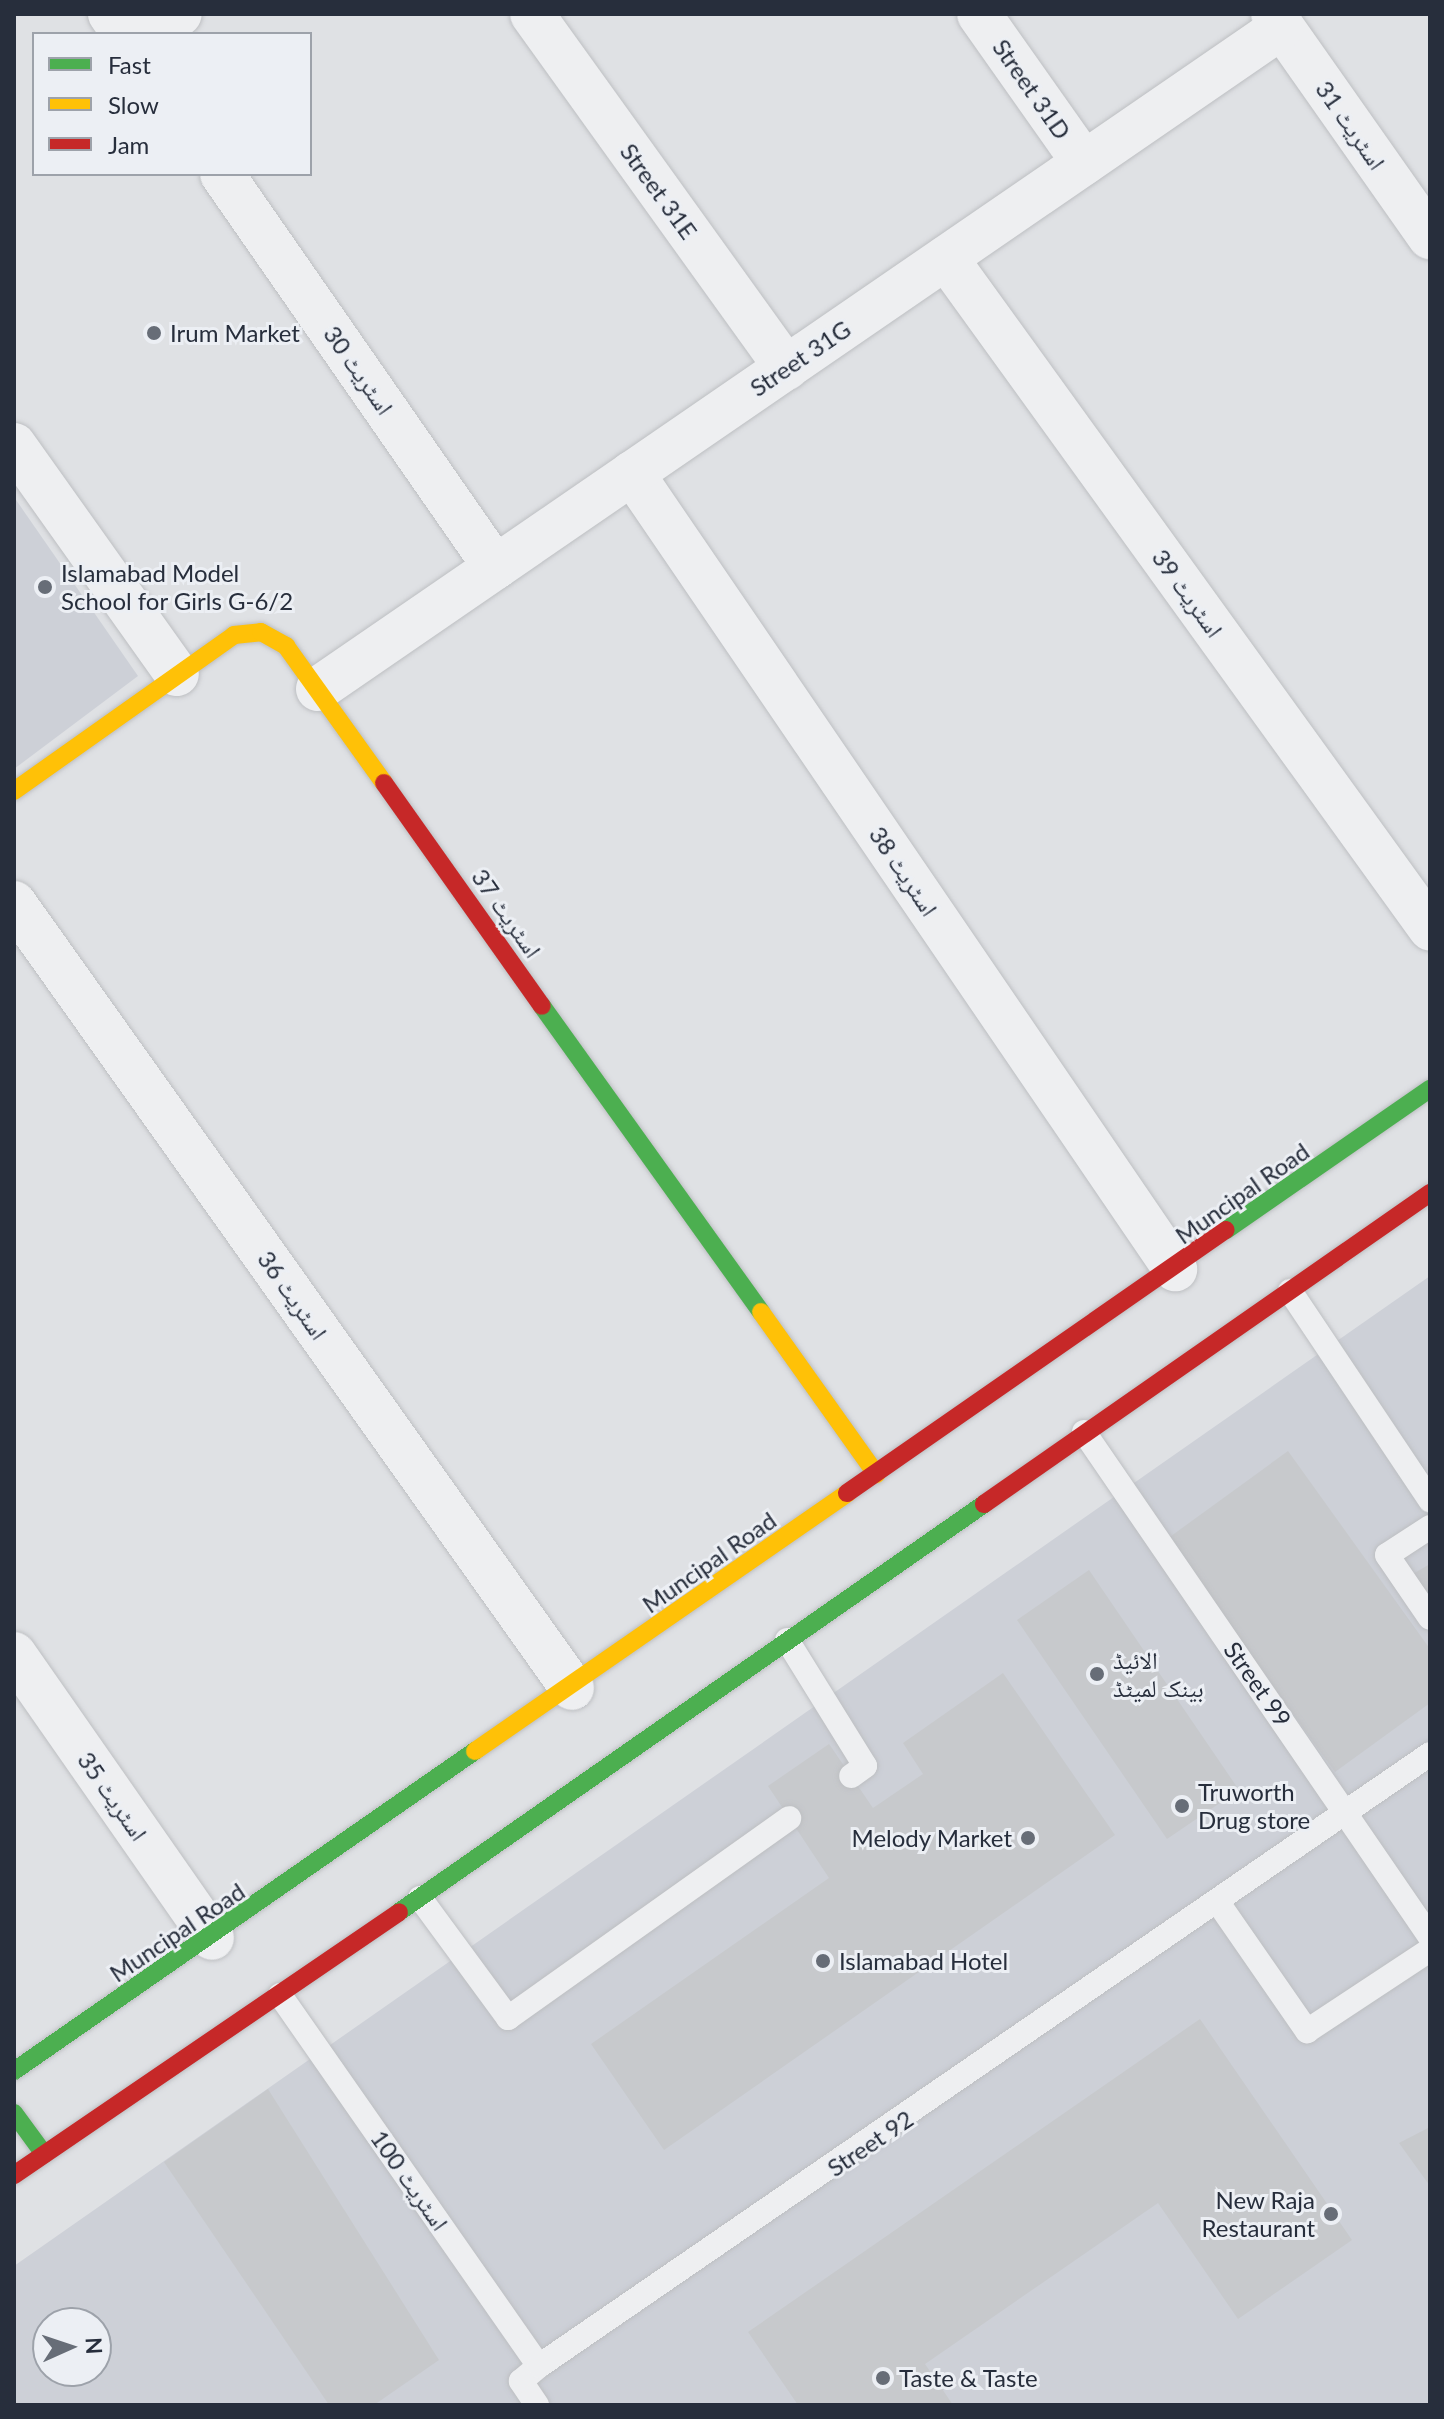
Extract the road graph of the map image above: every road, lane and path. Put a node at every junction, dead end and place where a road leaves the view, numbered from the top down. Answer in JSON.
{"nodes":[{"id":1,"x":110,"y":14,"type":"edge"},
{"id":2,"x":180,"y":14,"type":"edge"},
{"id":3,"x":532,"y":14,"type":"edge"},
{"id":4,"x":979,"y":14,"type":"edge"},
{"id":5,"x":1278,"y":20,"type":"edge"},
{"id":6,"x":123,"y":32,"type":"edge"},
{"id":7,"x":154,"y":32,"type":"edge"},
{"id":8,"x":1084,"y":163,"type":"junction"},
{"id":9,"x":223,"y":176,"type":"edge"},
{"id":10,"x":1430,"y":237,"type":"edge"},
{"id":11,"x":946,"y":258,"type":"junction"},
{"id":12,"x":786,"y":368,"type":"junction"},
{"id":13,"x":14,"y":445,"type":"edge"},
{"id":14,"x":632,"y":473,"type":"junction"},
{"id":15,"x":495,"y":567,"type":"junction"},
{"id":16,"x":177,"y":674,"type":"junction"},
{"id":17,"x":318,"y":689,"type":"junction"},
{"id":18,"x":14,"y":791,"type":"edge"},
{"id":19,"x":14,"y":903,"type":"edge"},
{"id":20,"x":1430,"y":928,"type":"edge"},
{"id":21,"x":1430,"y":1089,"type":"edge"},
{"id":22,"x":1430,"y":1193,"type":"edge"},
{"id":23,"x":1175,"y":1269,"type":"junction"},
{"id":24,"x":1290,"y":1291,"type":"junction"},
{"id":25,"x":1084,"y":1432,"type":"junction"},
{"id":26,"x":876,"y":1474,"type":"junction"},
{"id":27,"x":1430,"y":1500,"type":"edge"},
{"id":28,"x":1430,"y":1527,"type":"edge"},
{"id":29,"x":1430,"y":1618,"type":"edge"},
{"id":30,"x":787,"y":1640,"type":"junction"},
{"id":31,"x":14,"y":1654,"type":"edge"},
{"id":32,"x":572,"y":1688,"type":"junction"},
{"id":33,"x":1430,"y":1754,"type":"edge"},
{"id":34,"x":851,"y":1776,"type":"dead end"},
{"id":35,"x":1345,"y":1810,"type":"junction"},
{"id":36,"x":789,"y":1818,"type":"dead end"},
{"id":37,"x":420,"y":1898,"type":"junction"},
{"id":38,"x":1219,"y":1904,"type":"junction"},
{"id":39,"x":1430,"y":1937,"type":"edge"},
{"id":40,"x":212,"y":1938,"type":"junction"},
{"id":41,"x":1430,"y":1950,"type":"edge"},
{"id":42,"x":280,"y":1995,"type":"junction"},
{"id":43,"x":14,"y":2071,"type":"edge"},
{"id":44,"x":14,"y":2113,"type":"edge"},
{"id":45,"x":44,"y":2154,"type":"junction"},
{"id":46,"x":14,"y":2175,"type":"edge"},
{"id":47,"x":530,"y":2373,"type":"junction"},
{"id":48,"x":537,"y":2405,"type":"edge"}],
"edges":[{"from":1,"to":6,"type":"street"},
{"from":2,"to":7,"type":"street"},
{"from":3,"to":12,"type":"street","name":"Street 31E"},
{"from":4,"to":8,"type":"street","name":"Street 31D"},
{"from":5,"to":8,"type":"street","name":"Street 31G"},
{"from":5,"to":10,"type":"street","name":"اسٹریٹ 31"},
{"from":8,"to":11,"type":"street","name":"Street 31G"},
{"from":9,"to":15,"type":"street","name":"اسٹریٹ 30"},
{"from":11,"to":12,"type":"street","name":"Street 31G"},
{"from":11,"to":20,"type":"street","name":"اسٹریٹ 39"},
{"from":12,"to":14,"type":"street","name":"Street 31G"},
{"from":13,"to":16,"type":"street"},
{"from":14,"to":15,"type":"street","name":"Street 31G"},
{"from":14,"to":23,"type":"street","name":"اسٹریٹ 38"},
{"from":15,"to":17,"type":"street","name":"Street 31G"},
{"from":16,"to":17,"type":"street","name":"اسٹریٹ 37"},
{"from":16,"to":18,"type":"street","name":"اسٹریٹ 37"},
{"from":17,"to":26,"type":"street","name":"اسٹریٹ 37"},
{"from":19,"to":32,"type":"street","name":"اسٹریٹ 36"},
{"from":21,"to":23,"type":"street","name":"Muncipal Road"},
{"from":22,"to":24,"type":"street"},
{"from":23,"to":26,"type":"street","name":"Muncipal Road"},
{"from":24,"to":25,"type":"street"},
{"from":24,"to":27,"type":"lane"},
{"from":25,"to":30,"type":"street"},
{"from":25,"to":35,"type":"lane","name":"Street 99"},
{"from":26,"to":32,"type":"street","name":"Muncipal Road"},
{"from":28,"to":29,"type":"lane"},
{"from":30,"to":34,"type":"lane"},
{"from":30,"to":37,"type":"street"},
{"from":31,"to":40,"type":"street","name":"اسٹریٹ 35"},
{"from":32,"to":40,"type":"street","name":"Muncipal Road"},
{"from":33,"to":35,"type":"lane","name":"Street 92"},
{"from":35,"to":38,"type":"lane","name":"Street 92"},
{"from":35,"to":39,"type":"lane","name":"Street 99"},
{"from":36,"to":37,"type":"lane"},
{"from":37,"to":42,"type":"street"},
{"from":38,"to":41,"type":"lane"},
{"from":38,"to":47,"type":"lane","name":"Street 92"},
{"from":40,"to":43,"type":"street","name":"Muncipal Road"},
{"from":42,"to":45,"type":"street"},
{"from":42,"to":47,"type":"lane","name":"اسٹریٹ 100"},
{"from":44,"to":45,"type":"street"},
{"from":45,"to":46,"type":"street"},
{"from":47,"to":48,"type":"lane","name":"اسٹریٹ 100"}]}
